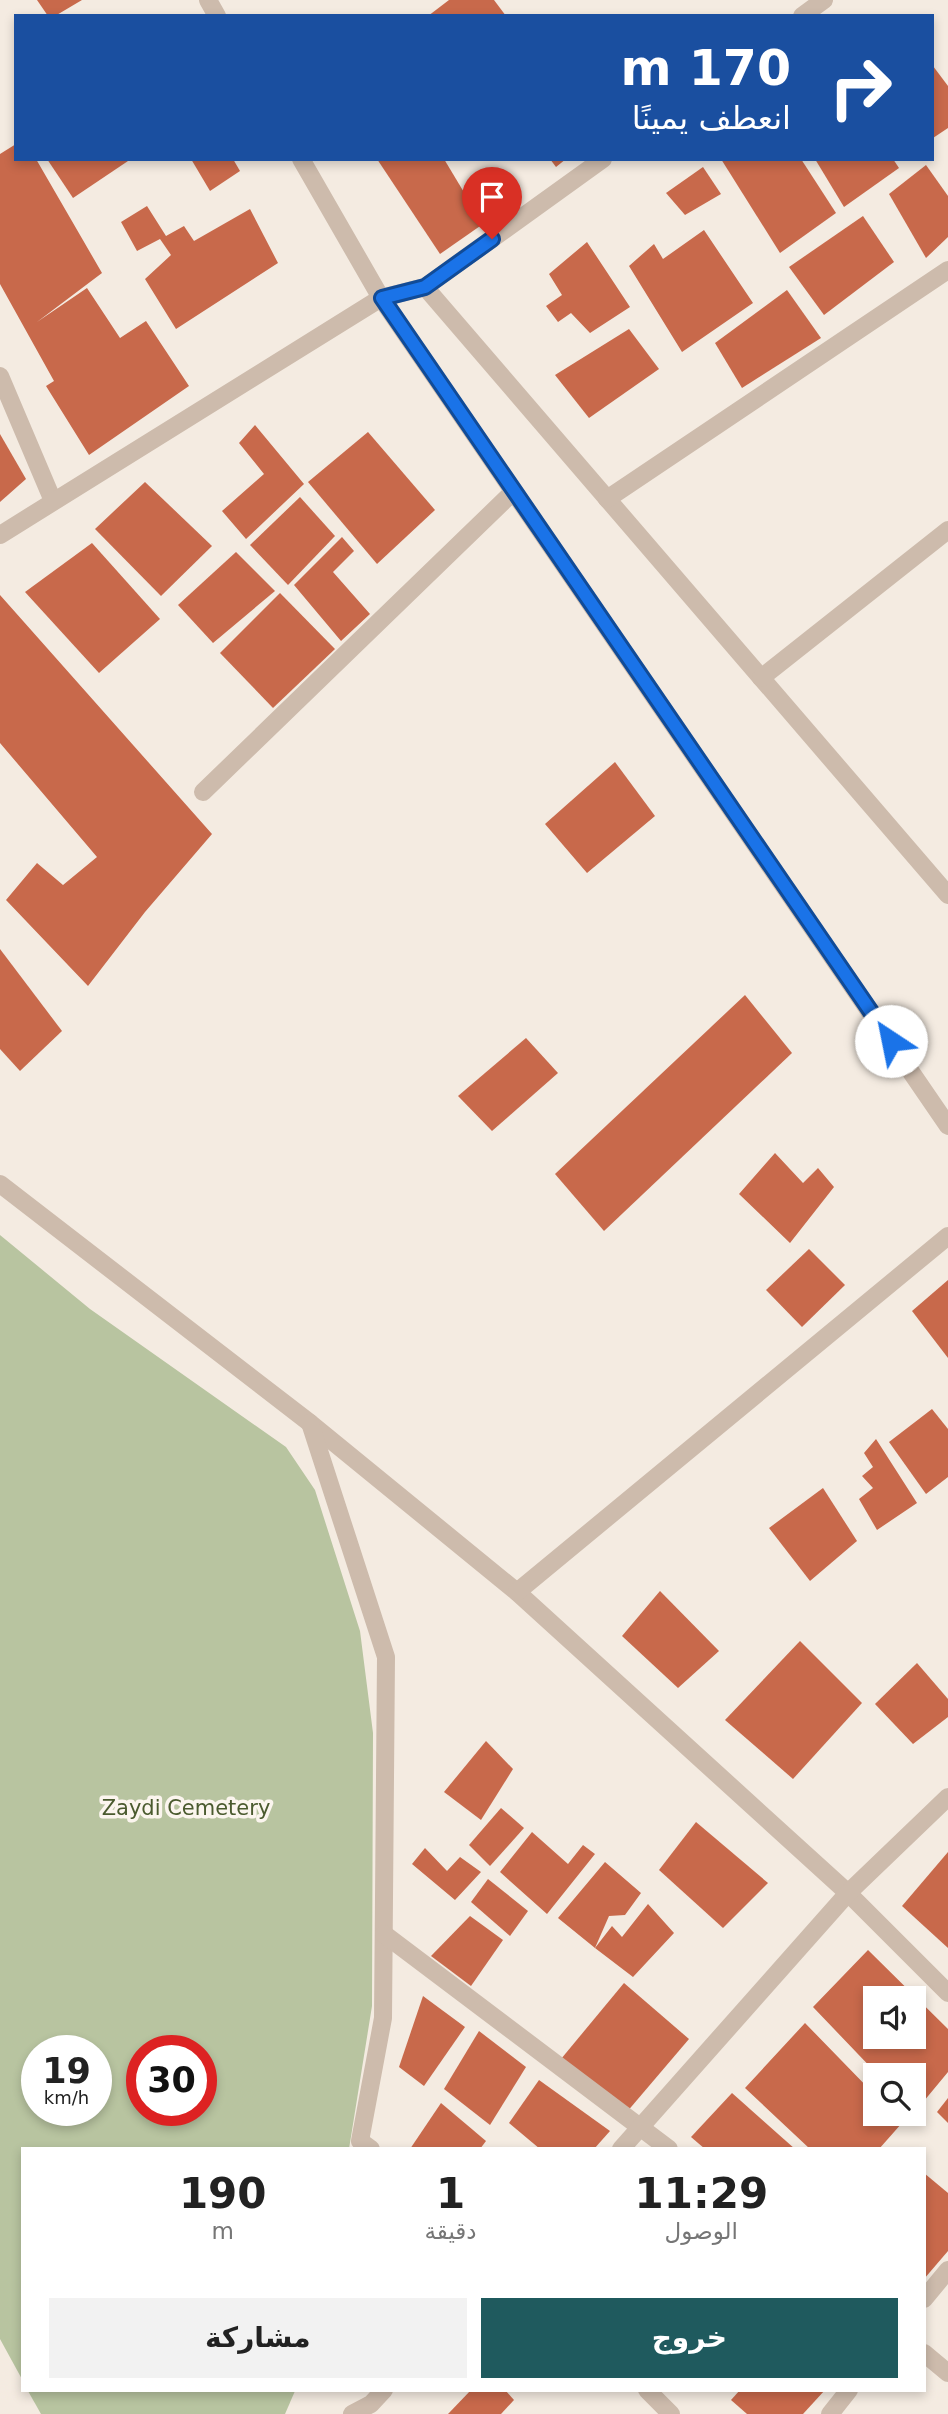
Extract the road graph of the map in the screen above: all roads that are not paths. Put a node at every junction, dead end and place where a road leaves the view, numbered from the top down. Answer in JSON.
{"nodes":[{"id":1,"x":824,"y":0,"type":"edge"},
{"id":2,"x":805,"y":14,"type":"edge"},
{"id":3,"x":302,"y":161,"type":"edge"},
{"id":4,"x":600,"y":161,"type":"edge"},
{"id":5,"x":948,"y":270,"type":"edge"},
{"id":6,"x":425,"y":287,"type":"junction"},
{"id":7,"x":382,"y":298,"type":"junction"},
{"id":8,"x":0,"y":376,"type":"edge"},
{"id":9,"x":513,"y":492,"type":"junction"},
{"id":10,"x":607,"y":499,"type":"junction"},
{"id":11,"x":52,"y":501,"type":"junction"},
{"id":12,"x":948,"y":530,"type":"edge"},
{"id":13,"x":0,"y":535,"type":"edge"},
{"id":14,"x":761,"y":678,"type":"junction"},
{"id":15,"x":203,"y":792,"type":"dead end"},
{"id":16,"x":948,"y":895,"type":"edge"},
{"id":17,"x":948,"y":1126,"type":"edge"},
{"id":18,"x":0,"y":1184,"type":"edge"},
{"id":19,"x":948,"y":1236,"type":"edge"},
{"id":20,"x":310,"y":1423,"type":"junction"},
{"id":21,"x":517,"y":1592,"type":"junction"},
{"id":22,"x":948,"y":1797,"type":"edge"},
{"id":23,"x":848,"y":1893,"type":"junction"},
{"id":24,"x":384,"y":1934,"type":"junction"},
{"id":25,"x":948,"y":1993,"type":"edge"},
{"id":26,"x":641,"y":2127,"type":"junction"},
{"id":27,"x":368,"y":2147,"type":"edge"},
{"id":28,"x":623,"y":2147,"type":"edge"},
{"id":29,"x":666,"y":2147,"type":"edge"},
{"id":30,"x":948,"y":2270,"type":"edge"},
{"id":31,"x":926,"y":2297,"type":"edge"},
{"id":32,"x":926,"y":2355,"type":"edge"},
{"id":33,"x":948,"y":2373,"type":"edge"},
{"id":34,"x":382,"y":2392,"type":"edge"},
{"id":35,"x":649,"y":2392,"type":"edge"},
{"id":36,"x":847,"y":2392,"type":"edge"},
{"id":37,"x":352,"y":2414,"type":"edge"},
{"id":38,"x":671,"y":2414,"type":"edge"},
{"id":39,"x":830,"y":2414,"type":"edge"}],
"edges":[{"from":1,"to":2,"type":"street"},
{"from":3,"to":7,"type":"street"},
{"from":4,"to":6,"type":"street"},
{"from":5,"to":10,"type":"street"},
{"from":6,"to":7,"type":"street"},
{"from":6,"to":10,"type":"street"},
{"from":7,"to":9,"type":"street"},
{"from":7,"to":11,"type":"street"},
{"from":8,"to":11,"type":"street"},
{"from":9,"to":15,"type":"street"},
{"from":9,"to":17,"type":"street"},
{"from":10,"to":14,"type":"street"},
{"from":11,"to":13,"type":"street"},
{"from":12,"to":14,"type":"street"},
{"from":14,"to":16,"type":"street"},
{"from":18,"to":20,"type":"street"},
{"from":19,"to":21,"type":"street"},
{"from":20,"to":21,"type":"street"},
{"from":20,"to":24,"type":"street"},
{"from":21,"to":23,"type":"street"},
{"from":22,"to":23,"type":"street"},
{"from":23,"to":25,"type":"street"},
{"from":23,"to":26,"type":"street"},
{"from":24,"to":26,"type":"street"},
{"from":24,"to":27,"type":"street"},
{"from":26,"to":28,"type":"street"},
{"from":26,"to":29,"type":"street"},
{"from":30,"to":31,"type":"street"},
{"from":32,"to":33,"type":"street"},
{"from":34,"to":37,"type":"street"},
{"from":35,"to":38,"type":"street"},
{"from":36,"to":39,"type":"street"}]}
